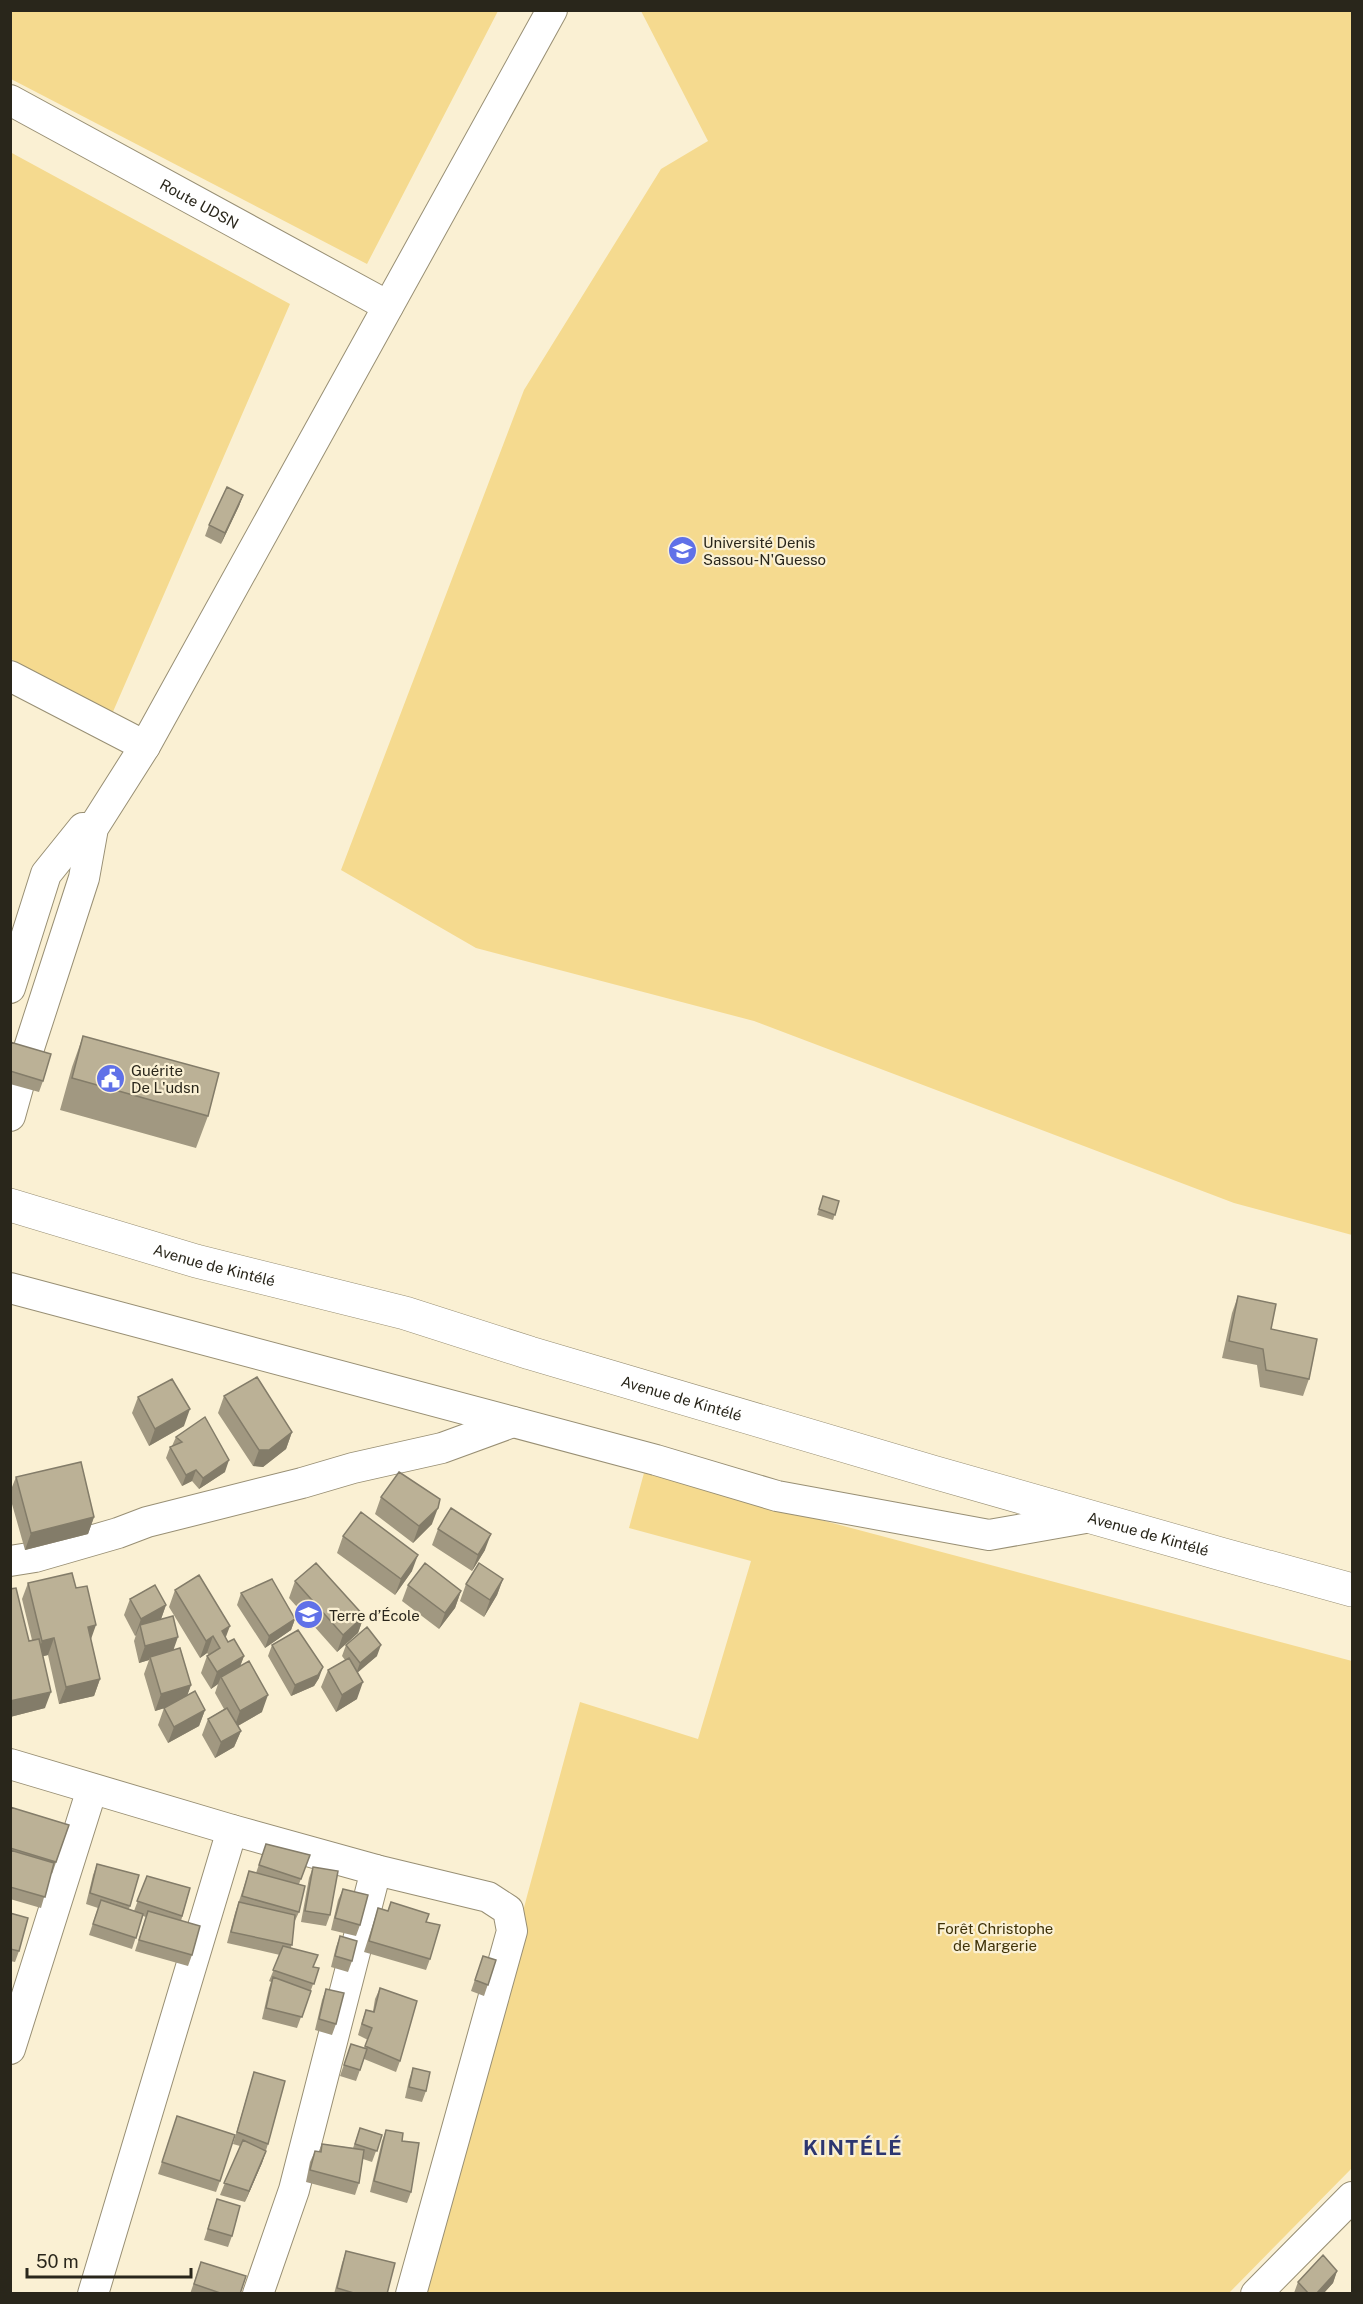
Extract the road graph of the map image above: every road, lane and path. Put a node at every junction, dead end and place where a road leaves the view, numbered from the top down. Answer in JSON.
{"nodes":[{"id":1,"x":552,"y":10,"type":"edge"},
{"id":2,"x":10,"y":100,"type":"edge"},
{"id":3,"x":388,"y":306,"type":"junction"},
{"id":4,"x":10,"y":676,"type":"edge"},
{"id":5,"x":145,"y":746,"type":"junction"},
{"id":6,"x":93,"y":828,"type":"junction"},
{"id":7,"x":10,"y":988,"type":"edge"},
{"id":8,"x":10,"y":1116,"type":"edge"},
{"id":9,"x":14,"y":1203,"type":"edge"},
{"id":10,"x":10,"y":1288,"type":"edge"},
{"id":11,"x":513,"y":1422,"type":"junction"},
{"id":12,"x":1091,"y":1517,"type":"junction"},
{"id":13,"x":10,"y":1561,"type":"edge"},
{"id":14,"x":1353,"y":1590,"type":"edge"},
{"id":15,"x":10,"y":1764,"type":"edge"},
{"id":16,"x":92,"y":1789,"type":"junction"},
{"id":17,"x":232,"y":1830,"type":"junction"},
{"id":18,"x":376,"y":1870,"type":"junction"},
{"id":19,"x":10,"y":2049,"type":"edge"},
{"id":20,"x":1353,"y":2197,"type":"edge"},
{"id":21,"x":93,"y":2294,"type":"edge"},
{"id":22,"x":258,"y":2294,"type":"edge"},
{"id":23,"x":411,"y":2294,"type":"edge"},
{"id":24,"x":1257,"y":2294,"type":"edge"}],
"edges":[{"from":1,"to":3,"type":"street"},
{"from":2,"to":3,"type":"street","name":"Route UDSN"},
{"from":3,"to":5,"type":"street"},
{"from":4,"to":5,"type":"street"},
{"from":5,"to":6,"type":"street"},
{"from":6,"to":7,"type":"street"},
{"from":6,"to":8,"type":"street"},
{"from":9,"to":12,"type":"main road","name":"Avenue de Kintélé"},
{"from":10,"to":11,"type":"street"},
{"from":11,"to":12,"type":"street"},
{"from":11,"to":13,"type":"street"},
{"from":12,"to":14,"type":"main road","name":"Avenue de Kintélé"},
{"from":15,"to":16,"type":"street"},
{"from":16,"to":17,"type":"street"},
{"from":16,"to":19,"type":"street"},
{"from":17,"to":18,"type":"street"},
{"from":17,"to":21,"type":"street"},
{"from":18,"to":22,"type":"street"},
{"from":18,"to":23,"type":"street"},
{"from":20,"to":24,"type":"street"}]}
